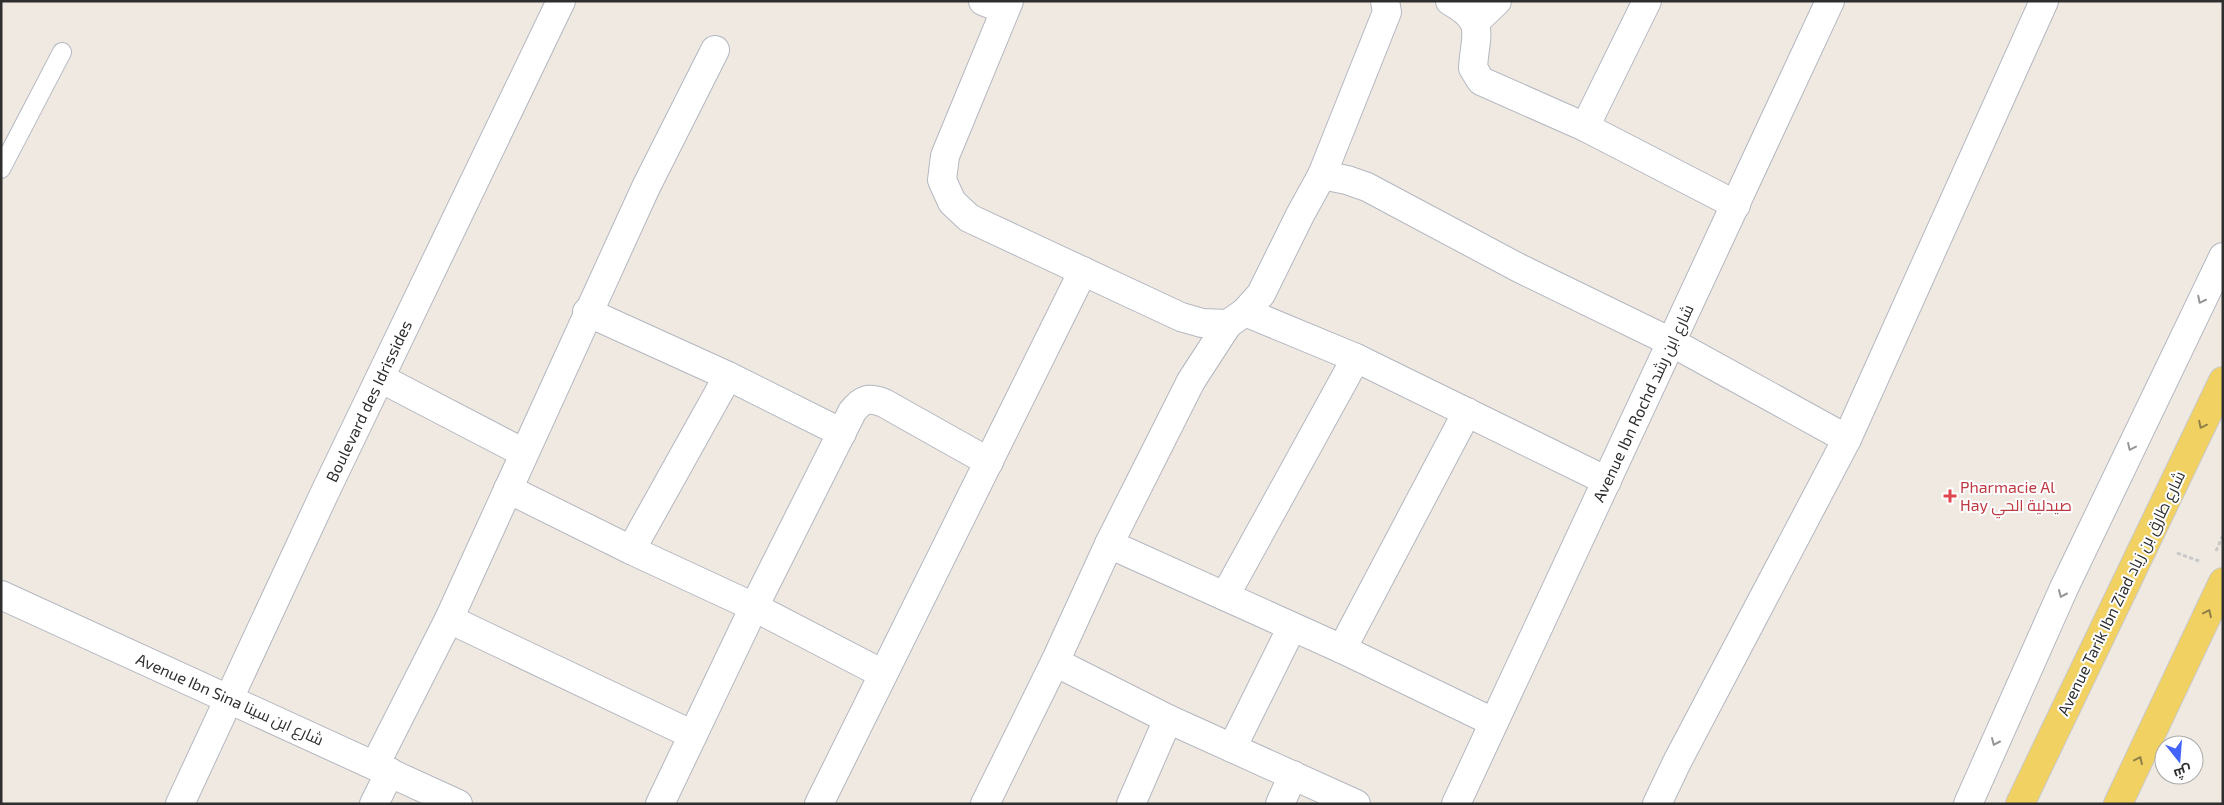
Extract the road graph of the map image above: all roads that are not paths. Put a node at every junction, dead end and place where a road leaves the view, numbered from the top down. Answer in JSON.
{"nodes":[{"id":1,"x":561,"y":1,"type":"edge"},
{"id":2,"x":1385,"y":1,"type":"edge"},
{"id":3,"x":1450,"y":1,"type":"edge"},
{"id":4,"x":1497,"y":1,"type":"edge"},
{"id":5,"x":1647,"y":1,"type":"edge"},
{"id":6,"x":1830,"y":1,"type":"edge"},
{"id":7,"x":2044,"y":1,"type":"edge"},
{"id":8,"x":999,"y":4,"type":"edge"},
{"id":9,"x":1475,"y":22,"type":"junction"},
{"id":10,"x":715,"y":50,"type":"dead end"},
{"id":11,"x":62,"y":52,"type":"dead end"},
{"id":12,"x":1585,"y":128,"type":"junction"},
{"id":13,"x":1,"y":170,"type":"edge"},
{"id":14,"x":1322,"y":175,"type":"junction"},
{"id":15,"x":1736,"y":205,"type":"junction"},
{"id":16,"x":2223,"y":257,"type":"edge"},
{"id":17,"x":1083,"y":271,"type":"junction"},
{"id":18,"x":587,"y":312,"type":"junction"},
{"id":19,"x":1236,"y":318,"type":"junction"},
{"id":20,"x":1671,"y":342,"type":"junction"},
{"id":21,"x":1356,"y":358,"type":"junction"},
{"id":22,"x":728,"y":376,"type":"junction"},
{"id":23,"x":380,"y":378,"type":"junction"},
{"id":24,"x":2223,"y":382,"type":"edge"},
{"id":25,"x":1467,"y":412,"type":"junction"},
{"id":26,"x":842,"y":433,"type":"junction"},
{"id":27,"x":1847,"y":439,"type":"junction"},
{"id":28,"x":524,"y":453,"type":"junction"},
{"id":29,"x":989,"y":462,"type":"junction"},
{"id":30,"x":1608,"y":481,"type":"junction"},
{"id":31,"x":508,"y":488,"type":"junction"},
{"id":32,"x":1108,"y":544,"type":"junction"},
{"id":33,"x":631,"y":550,"type":"junction"},
{"id":34,"x":2223,"y":582,"type":"edge"},
{"id":35,"x":1,"y":595,"type":"edge"},
{"id":36,"x":1225,"y":596,"type":"junction"},
{"id":37,"x":754,"y":607,"type":"junction"},
{"id":38,"x":449,"y":619,"type":"junction"},
{"id":39,"x":1292,"y":627,"type":"junction"},
{"id":40,"x":1342,"y":649,"type":"junction"},
{"id":41,"x":1055,"y":662,"type":"junction"},
{"id":42,"x":883,"y":674,"type":"junction"},
{"id":43,"x":230,"y":700,"type":"junction"},
{"id":44,"x":1168,"y":719,"type":"junction"},
{"id":45,"x":1493,"y":722,"type":"junction"},
{"id":46,"x":693,"y":735,"type":"junction"},
{"id":47,"x":1232,"y":748,"type":"junction"},
{"id":48,"x":383,"y":769,"type":"junction"},
{"id":49,"x":1293,"y":775,"type":"junction"},
{"id":50,"x":180,"y":804,"type":"edge"},
{"id":51,"x":374,"y":804,"type":"edge"},
{"id":52,"x":458,"y":804,"type":"edge"},
{"id":53,"x":660,"y":804,"type":"edge"},
{"id":54,"x":819,"y":804,"type":"edge"},
{"id":55,"x":985,"y":804,"type":"edge"},
{"id":56,"x":1132,"y":804,"type":"edge"},
{"id":57,"x":1280,"y":804,"type":"edge"},
{"id":58,"x":1356,"y":804,"type":"edge"},
{"id":59,"x":1456,"y":804,"type":"edge"},
{"id":60,"x":1657,"y":804,"type":"edge"},
{"id":61,"x":1968,"y":804,"type":"edge"},
{"id":62,"x":2020,"y":804,"type":"edge"},
{"id":63,"x":2118,"y":804,"type":"edge"}],
"edges":[{"from":1,"to":23,"type":"street","name":"Boulevard des Idrissides"},
{"from":2,"to":14,"type":"street"},
{"from":3,"to":9,"type":"street"},
{"from":4,"to":9,"type":"street"},
{"from":5,"to":12,"type":"street"},
{"from":6,"to":15,"type":"street","name":"Avenue Ibn Rochd شارع ابن رشد"},
{"from":7,"to":27,"type":"street"},
{"from":8,"to":17,"type":"street"},
{"from":9,"to":12,"type":"street"},
{"from":10,"to":18,"type":"street"},
{"from":11,"to":13,"type":"lane"},
{"from":12,"to":15,"type":"street"},
{"from":14,"to":19,"type":"street"},
{"from":14,"to":20,"type":"street"},
{"from":15,"to":20,"type":"street","name":"Avenue Ibn Rochd شارع ابن رشد"},
{"from":16,"to":61,"type":"street","one_way":true},
{"from":17,"to":19,"type":"street"},
{"from":17,"to":29,"type":"street"},
{"from":18,"to":22,"type":"street"},
{"from":18,"to":28,"type":"street"},
{"from":19,"to":21,"type":"street"},
{"from":19,"to":32,"type":"street"},
{"from":20,"to":27,"type":"street"},
{"from":20,"to":30,"type":"street","name":"Avenue Ibn Rochd شارع ابن رشد"},
{"from":21,"to":25,"type":"street"},
{"from":21,"to":36,"type":"street"},
{"from":22,"to":26,"type":"street"},
{"from":22,"to":33,"type":"street"},
{"from":23,"to":28,"type":"street"},
{"from":23,"to":43,"type":"street","name":"Boulevard des Idrissides"},
{"from":24,"to":62,"type":"main road","name":"Avenue Tarik Ibn Ziad شارع طارق بن زياد","one_way":true},
{"from":25,"to":30,"type":"street"},
{"from":25,"to":40,"type":"street"},
{"from":26,"to":29,"type":"street"},
{"from":26,"to":37,"type":"street"},
{"from":27,"to":60,"type":"street"},
{"from":28,"to":31,"type":"street"},
{"from":29,"to":42,"type":"street"},
{"from":30,"to":45,"type":"street","name":"Avenue Ibn Rochd شارع ابن رشد"},
{"from":31,"to":33,"type":"street"},
{"from":31,"to":38,"type":"street"},
{"from":32,"to":36,"type":"street"},
{"from":32,"to":41,"type":"street"},
{"from":33,"to":37,"type":"street"},
{"from":63,"to":34,"type":"main road","one_way":true},
{"from":35,"to":43,"type":"street","name":"Avenue Ibn Sina شارع ابن سينا"},
{"from":36,"to":39,"type":"street"},
{"from":37,"to":42,"type":"street"},
{"from":37,"to":46,"type":"street"},
{"from":38,"to":46,"type":"street"},
{"from":38,"to":48,"type":"street"},
{"from":39,"to":40,"type":"street"},
{"from":39,"to":47,"type":"street"},
{"from":40,"to":45,"type":"street"},
{"from":41,"to":44,"type":"street"},
{"from":41,"to":55,"type":"street"},
{"from":42,"to":54,"type":"street"},
{"from":43,"to":48,"type":"street","name":"Avenue Ibn Sina شارع ابن سينا"},
{"from":43,"to":50,"type":"street","name":"Boulevard des Idrissides"},
{"from":44,"to":47,"type":"street"},
{"from":44,"to":56,"type":"street"},
{"from":45,"to":59,"type":"street","name":"Avenue Ibn Rochd شارع ابن رشد"},
{"from":46,"to":53,"type":"street"},
{"from":47,"to":49,"type":"street"},
{"from":48,"to":51,"type":"street"},
{"from":48,"to":52,"type":"street","name":"Avenue Ibn Sina شارع ابن سينا"},
{"from":49,"to":57,"type":"street"},
{"from":49,"to":58,"type":"street"}]}
